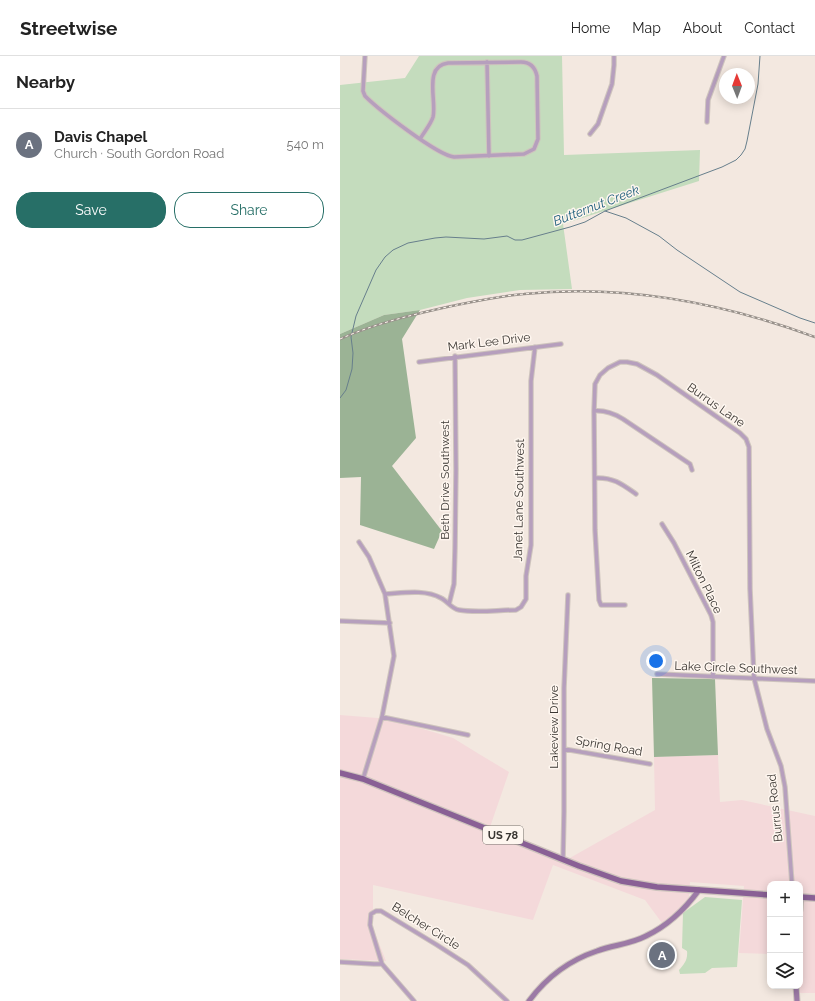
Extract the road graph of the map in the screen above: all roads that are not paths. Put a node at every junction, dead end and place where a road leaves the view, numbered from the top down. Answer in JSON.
{"nodes":[{"id":1,"x":365,"y":56,"type":"edge"},
{"id":2,"x":614,"y":56,"type":"edge"},
{"id":3,"x":724,"y":56,"type":"edge"},
{"id":4,"x":487,"y":62,"type":"junction"},
{"id":5,"x":707,"y":122,"type":"dead end"},
{"id":6,"x":590,"y":134,"type":"dead end"},
{"id":7,"x":420,"y":139,"type":"junction"},
{"id":8,"x":489,"y":156,"type":"junction"},
{"id":9,"x":561,"y":344,"type":"dead end"},
{"id":10,"x":535,"y":347,"type":"junction"},
{"id":11,"x":455,"y":356,"type":"junction"},
{"id":12,"x":419,"y":362,"type":"dead end"},
{"id":13,"x":594,"y":411,"type":"junction"},
{"id":14,"x":692,"y":470,"type":"dead end"},
{"id":15,"x":595,"y":478,"type":"junction"},
{"id":16,"x":636,"y":494,"type":"dead end"},
{"id":17,"x":662,"y":524,"type":"dead end"},
{"id":18,"x":359,"y":542,"type":"dead end"},
{"id":19,"x":385,"y":594,"type":"junction"},
{"id":20,"x":568,"y":595,"type":"dead end"},
{"id":21,"x":449,"y":604,"type":"junction"},
{"id":22,"x":626,"y":605,"type":"dead end"},
{"id":23,"x":340,"y":621,"type":"edge"},
{"id":24,"x":390,"y":623,"type":"junction"},
{"id":25,"x":657,"y":674,"type":"dead end"},
{"id":26,"x":713,"y":677,"type":"junction"},
{"id":27,"x":754,"y":678,"type":"junction"},
{"id":28,"x":815,"y":681,"type":"edge"},
{"id":29,"x":756,"y":686,"type":"joint"},
{"id":30,"x":382,"y":718,"type":"junction"},
{"id":31,"x":468,"y":735,"type":"dead end"},
{"id":32,"x":564,"y":748,"type":"junction"},
{"id":33,"x":650,"y":764,"type":"dead end"},
{"id":34,"x":340,"y":773,"type":"edge"},
{"id":35,"x":363,"y":779,"type":"junction"},
{"id":36,"x":563,"y":859,"type":"junction"},
{"id":37,"x":792,"y":881,"type":"edge"},
{"id":38,"x":698,"y":890,"type":"junction"},
{"id":39,"x":767,"y":895,"type":"edge"},
{"id":40,"x":803,"y":897,"type":"edge"},
{"id":41,"x":815,"y":898,"type":"edge"},
{"id":42,"x":340,"y":962,"type":"edge"},
{"id":43,"x":382,"y":964,"type":"junction"},
{"id":44,"x":796,"y":989,"type":"edge"},
{"id":45,"x":414,"y":1001,"type":"edge"},
{"id":46,"x":507,"y":1001,"type":"edge"},
{"id":47,"x":529,"y":1001,"type":"edge"},
{"id":48,"x":797,"y":1001,"type":"edge"}],
"edges":[{"from":1,"to":7,"type":"street"},
{"from":2,"to":6,"type":"street"},
{"from":3,"to":5,"type":"street"},
{"from":4,"to":7,"type":"street"},
{"from":4,"to":8,"type":"street"},
{"from":4,"to":8,"type":"street"},
{"from":7,"to":8,"type":"street"},
{"from":9,"to":10,"type":"street","name":"Mark Lee Drive"},
{"from":10,"to":11,"type":"street","name":"Mark Lee Drive"},
{"from":10,"to":21,"type":"street","name":"Janet Lane Southwest"},
{"from":11,"to":12,"type":"street","name":"Mark Lee Drive"},
{"from":11,"to":21,"type":"street","name":"Beth Drive Southwest"},
{"from":13,"to":14,"type":"street"},
{"from":13,"to":15,"type":"street","name":"Burrus Lane"},
{"from":13,"to":27,"type":"street","name":"Burrus Lane"},
{"from":15,"to":16,"type":"street"},
{"from":15,"to":22,"type":"street","name":"Burrus Lane"},
{"from":17,"to":26,"type":"street","name":"Milton Place"},
{"from":18,"to":19,"type":"street"},
{"from":19,"to":21,"type":"street","name":"Janet Lane Southwest"},
{"from":19,"to":24,"type":"street"},
{"from":20,"to":32,"type":"street","name":"Lakeview Drive"},
{"from":23,"to":24,"type":"street"},
{"from":24,"to":30,"type":"street"},
{"from":25,"to":26,"type":"street","name":"Lake Circle Southwest"},
{"from":26,"to":27,"type":"street","name":"Lake Circle Southwest"},
{"from":27,"to":28,"type":"street","name":"Lake Circle Southwest"},
{"from":27,"to":29,"type":"street","name":"Burrus Lane"},
{"from":29,"to":37,"type":"street","name":"Burrus Road"},
{"from":30,"to":31,"type":"street"},
{"from":30,"to":35,"type":"street"},
{"from":32,"to":33,"type":"street","name":"Spring Road"},
{"from":32,"to":36,"type":"street","name":"Lakeview Drive"},
{"from":34,"to":35,"type":"main road","number":"US 78"},
{"from":35,"to":36,"type":"main road","number":"US 78"},
{"from":36,"to":38,"type":"main road","number":"US 78"},
{"from":38,"to":39,"type":"main road","number":"US 78"},
{"from":38,"to":47,"type":"street"},
{"from":40,"to":41,"type":"main road"},
{"from":42,"to":43,"type":"street"},
{"from":43,"to":45,"type":"street","name":"Belcher Circle"},
{"from":43,"to":46,"type":"street","name":"Belcher Circle"},
{"from":44,"to":48,"type":"street"}]}
